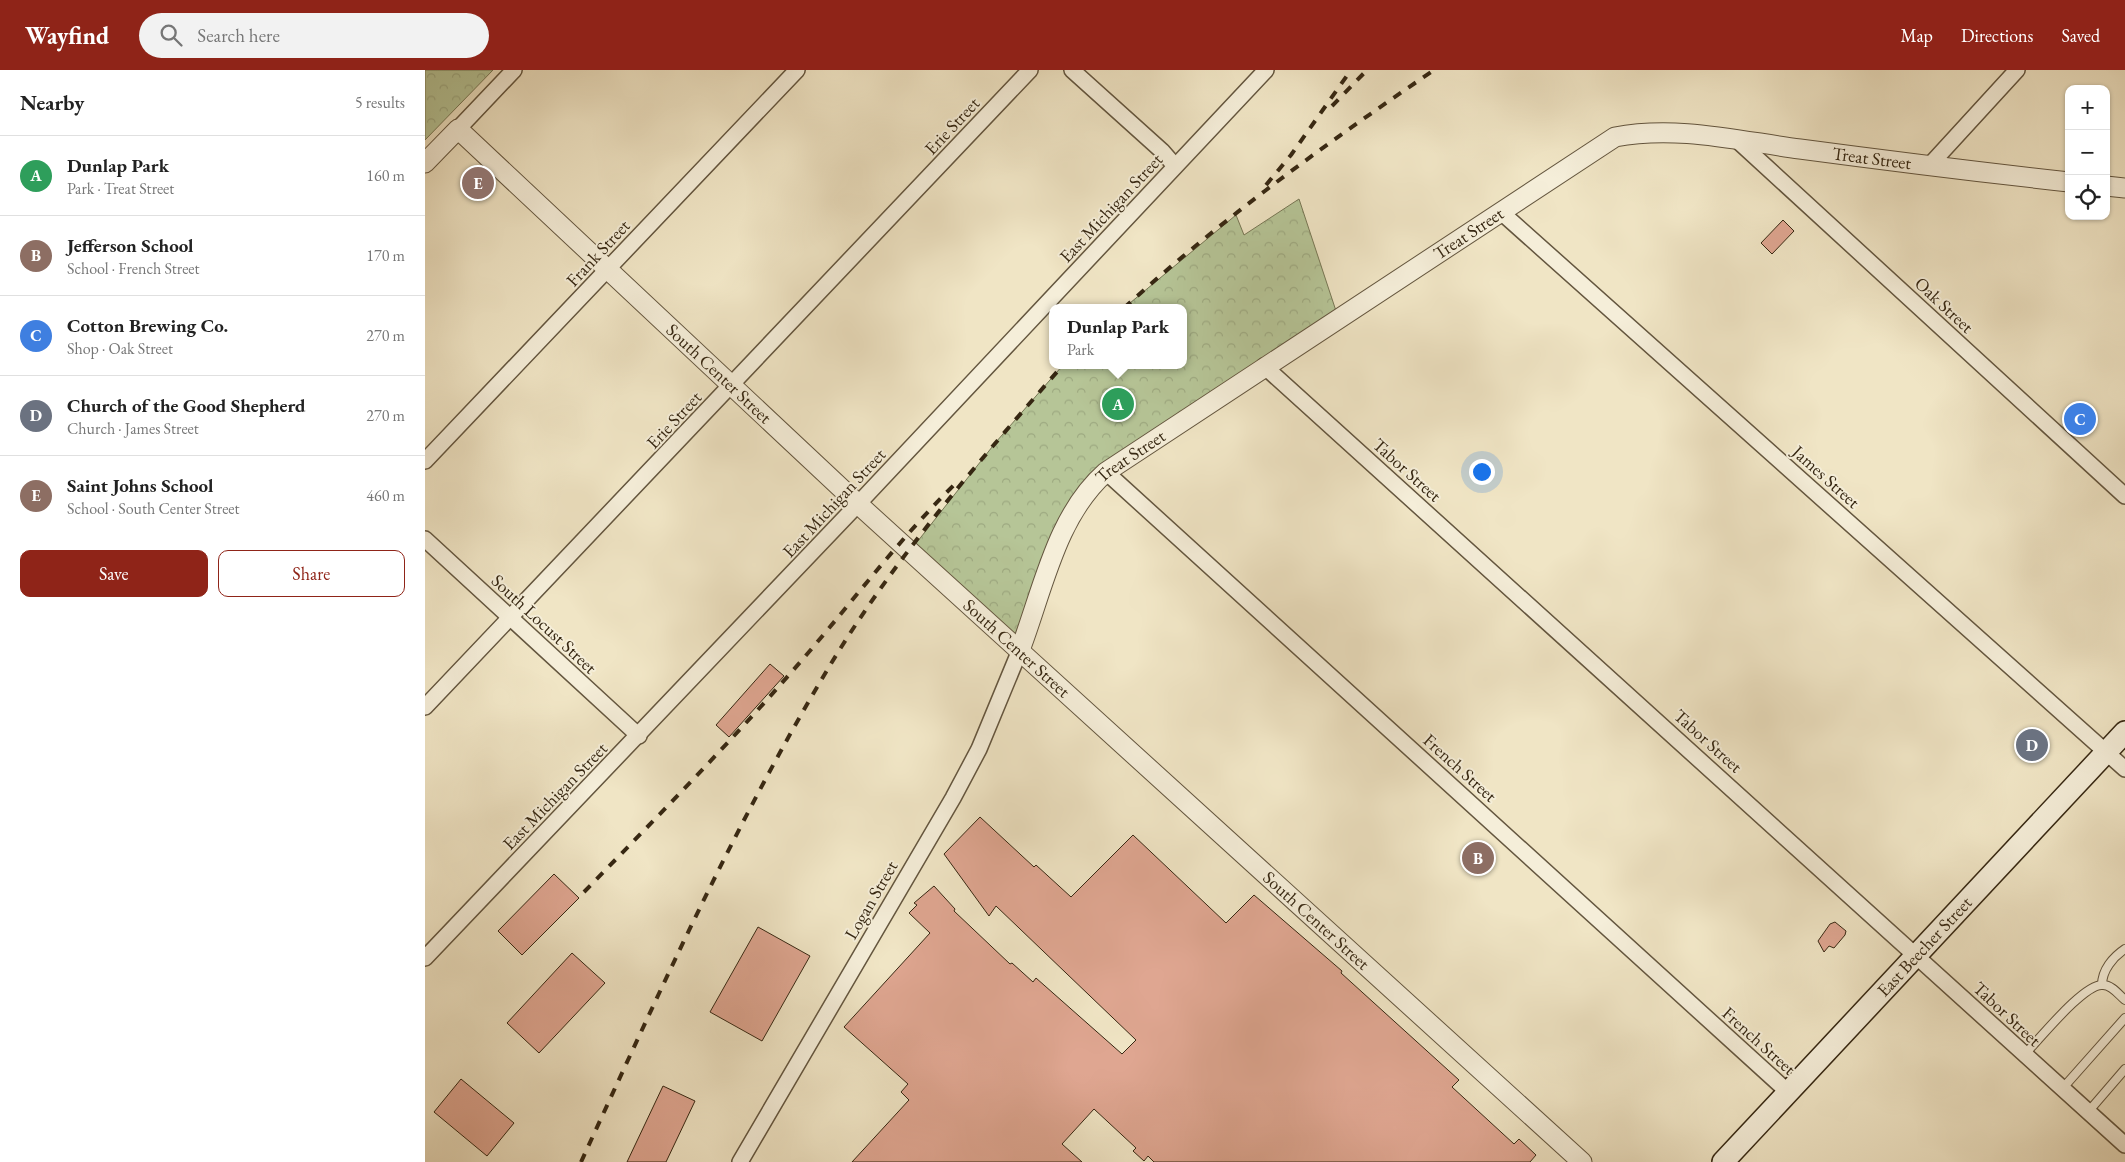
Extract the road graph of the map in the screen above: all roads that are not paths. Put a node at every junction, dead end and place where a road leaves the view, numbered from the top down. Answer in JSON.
{"nodes":[{"id":1,"x":514,"y":70,"type":"edge"},
{"id":2,"x":797,"y":70,"type":"edge"},
{"id":3,"x":1030,"y":70,"type":"edge"},
{"id":4,"x":1072,"y":70,"type":"edge"},
{"id":5,"x":1266,"y":70,"type":"edge"},
{"id":6,"x":2017,"y":70,"type":"edge"},
{"id":7,"x":458,"y":130,"type":"junction"},
{"id":8,"x":1738,"y":140,"type":"junction"},
{"id":9,"x":425,"y":163,"type":"edge"},
{"id":10,"x":1175,"y":166,"type":"junction"},
{"id":11,"x":1929,"y":166,"type":"junction"},
{"id":12,"x":2065,"y":182,"type":"edge"},
{"id":13,"x":2110,"y":186,"type":"edge"},
{"id":14,"x":2125,"y":188,"type":"edge"},
{"id":15,"x":1501,"y":212,"type":"junction"},
{"id":16,"x":607,"y":270,"type":"junction"},
{"id":17,"x":1264,"y":366,"type":"junction"},
{"id":18,"x":732,"y":386,"type":"junction"},
{"id":19,"x":425,"y":460,"type":"edge"},
{"id":20,"x":1106,"y":472,"type":"junction"},
{"id":21,"x":2125,"y":496,"type":"edge"},
{"id":22,"x":858,"y":504,"type":"junction"},
{"id":23,"x":425,"y":538,"type":"edge"},
{"id":24,"x":511,"y":618,"type":"junction"},
{"id":25,"x":1020,"y":650,"type":"junction"},
{"id":26,"x":425,"y":707,"type":"edge"},
{"id":27,"x":2125,"y":732,"type":"edge"},
{"id":28,"x":639,"y":736,"type":"junction"},
{"id":29,"x":2106,"y":752,"type":"junction"},
{"id":30,"x":2125,"y":770,"type":"edge"},
{"id":31,"x":2125,"y":949,"type":"edge"},
{"id":32,"x":1916,"y":954,"type":"junction"},
{"id":33,"x":425,"y":958,"type":"edge"},
{"id":34,"x":2102,"y":984,"type":"junction"},
{"id":35,"x":2125,"y":1000,"type":"edge"},
{"id":36,"x":2125,"y":1018,"type":"edge"},
{"id":37,"x":2024,"y":1055,"type":"junction"},
{"id":38,"x":2125,"y":1069,"type":"edge"},
{"id":39,"x":2063,"y":1090,"type":"junction"},
{"id":40,"x":1788,"y":1092,"type":"junction"},
{"id":41,"x":2088,"y":1112,"type":"junction"},
{"id":42,"x":2124,"y":1141,"type":"edge"},
{"id":43,"x":740,"y":1162,"type":"edge"},
{"id":44,"x":1582,"y":1162,"type":"edge"},
{"id":45,"x":1723,"y":1162,"type":"edge"}],
"edges":[{"from":1,"to":7,"type":"street"},
{"from":2,"to":16,"type":"street","name":"Frank Street"},
{"from":3,"to":18,"type":"street","name":"Erie Street"},
{"from":4,"to":10,"type":"street"},
{"from":5,"to":10,"type":"street","name":"East Michigan Street"},
{"from":6,"to":11,"type":"street"},
{"from":7,"to":9,"type":"street"},
{"from":7,"to":16,"type":"street","name":"South Center Street"},
{"from":8,"to":11,"type":"street","name":"Treat Street"},
{"from":8,"to":15,"type":"street","name":"Treat Street"},
{"from":8,"to":21,"type":"street","name":"Oak Street"},
{"from":10,"to":22,"type":"street","name":"East Michigan Street"},
{"from":11,"to":12,"type":"street","name":"Treat Street"},
{"from":13,"to":14,"type":"street"},
{"from":15,"to":17,"type":"street","name":"Treat Street"},
{"from":15,"to":29,"type":"street","name":"James Street"},
{"from":16,"to":18,"type":"street","name":"South Center Street"},
{"from":16,"to":19,"type":"street","name":"Frank Street"},
{"from":17,"to":20,"type":"street","name":"Treat Street"},
{"from":17,"to":32,"type":"street","name":"Tabor Street"},
{"from":18,"to":22,"type":"street","name":"South Center Street"},
{"from":18,"to":24,"type":"street","name":"Erie Street"},
{"from":20,"to":25,"type":"street","name":"Treat Street"},
{"from":20,"to":40,"type":"street","name":"French Street"},
{"from":22,"to":25,"type":"street","name":"South Center Street"},
{"from":22,"to":28,"type":"street","name":"East Michigan Street"},
{"from":23,"to":24,"type":"street","name":"South Locust Street"},
{"from":24,"to":26,"type":"street","name":"Erie Street"},
{"from":24,"to":28,"type":"street","name":"South Locust Street"},
{"from":25,"to":43,"type":"street","name":"Logan Street"},
{"from":25,"to":44,"type":"street","name":"South Center Street"},
{"from":27,"to":29,"type":"main road","name":"East Beecher Street"},
{"from":28,"to":33,"type":"street","name":"East Michigan Street"},
{"from":29,"to":30,"type":"street","name":"James Street"},
{"from":29,"to":32,"type":"main road","name":"East Beecher Street"},
{"from":31,"to":34,"type":"lane"},
{"from":32,"to":37,"type":"street","name":"Tabor Street"},
{"from":32,"to":40,"type":"main road","name":"East Beecher Street"},
{"from":34,"to":35,"type":"lane"},
{"from":34,"to":37,"type":"lane"},
{"from":36,"to":39,"type":"lane"},
{"from":37,"to":39,"type":"street","name":"Tabor Street"},
{"from":38,"to":41,"type":"lane"},
{"from":39,"to":41,"type":"street","name":"Tabor Street"},
{"from":40,"to":45,"type":"main road","name":"East Beecher Street"},
{"from":41,"to":42,"type":"street","name":"Tabor Street"}]}
